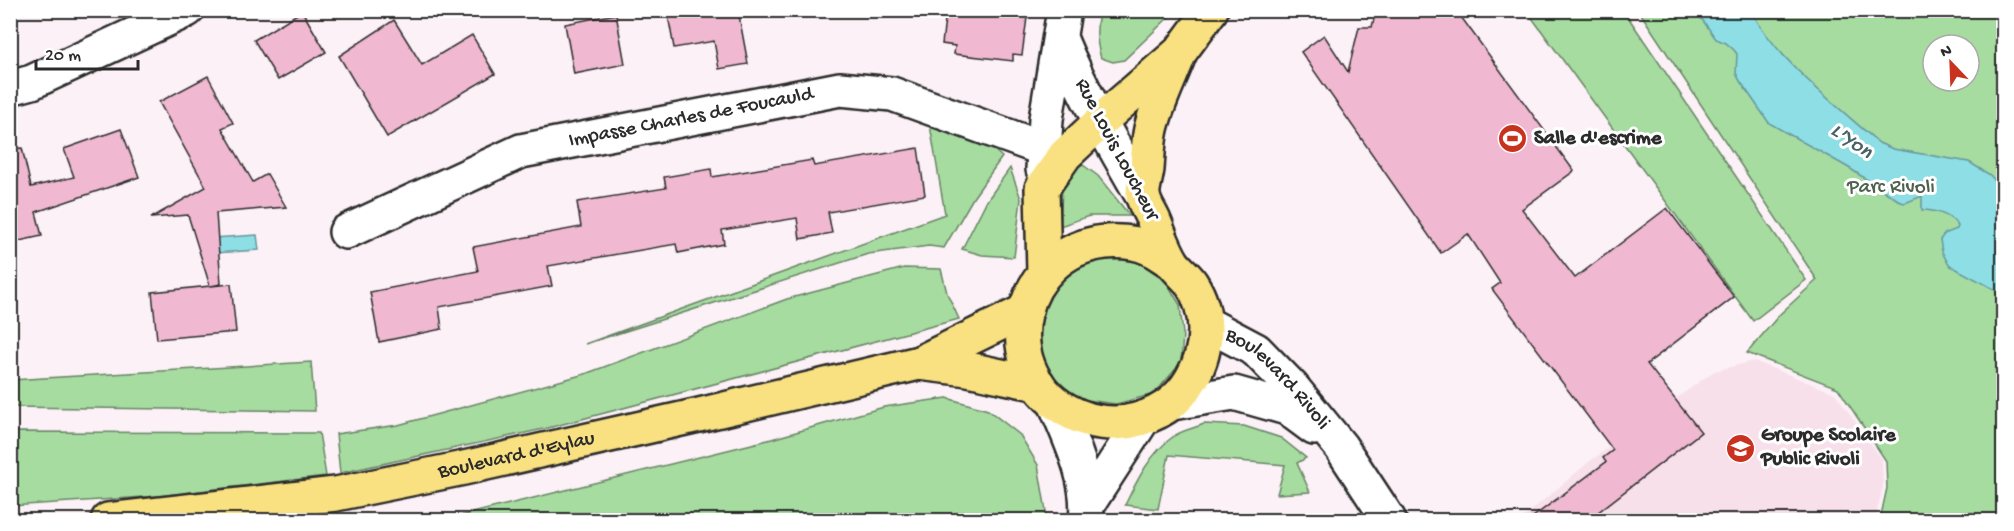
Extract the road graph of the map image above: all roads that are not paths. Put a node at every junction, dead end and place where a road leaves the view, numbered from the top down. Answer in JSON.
{"nodes":[{"id":1,"x":187,"y":10,"type":"edge"},
{"id":2,"x":1211,"y":10,"type":"edge"},
{"id":3,"x":1062,"y":24,"type":"edge"},
{"id":4,"x":1180,"y":52,"type":"junction"},
{"id":5,"x":10,"y":88,"type":"edge"},
{"id":6,"x":1099,"y":122,"type":"junction"},
{"id":7,"x":1044,"y":149,"type":"junction"},
{"id":8,"x":1042,"y":188,"type":"junction"},
{"id":9,"x":1143,"y":197,"type":"junction"},
{"id":10,"x":346,"y":232,"type":"dead end"},
{"id":11,"x":1172,"y":262,"type":"junction"},
{"id":12,"x":1044,"y":273,"type":"junction"},
{"id":13,"x":1025,"y":311,"type":"junction"},
{"id":14,"x":1205,"y":323,"type":"junction"},
{"id":15,"x":919,"y":363,"type":"junction"},
{"id":16,"x":1046,"y":393,"type":"junction"},
{"id":17,"x":1172,"y":403,"type":"junction"},
{"id":18,"x":1143,"y":419,"type":"junction"},
{"id":19,"x":1341,"y":447,"type":"junction"},
{"id":20,"x":1087,"y":512,"type":"edge"},
{"id":21,"x":108,"y":520,"type":"edge"},
{"id":22,"x":1389,"y":520,"type":"edge"}],
"edges":[{"from":1,"to":5,"type":"street"},
{"from":2,"to":4,"type":"main road"},
{"from":3,"to":6,"type":"street","name":"Rue Louis Loucheur"},
{"from":3,"to":7,"type":"street","name":"Rue Louis Loucheur"},
{"from":4,"to":6,"type":"main road"},
{"from":4,"to":9,"type":"main road"},
{"from":6,"to":8,"type":"main road"},
{"from":6,"to":9,"type":"street","name":"Rue Louis Loucheur"},
{"from":7,"to":8,"type":"street","name":"Rue Louis Loucheur"},
{"from":7,"to":10,"type":"street","name":"Impasse Charles de Foucauld"},
{"from":8,"to":12,"type":"main road","name":"Rue Louis Loucheur"},
{"from":9,"to":11,"type":"main road","name":"Rue Louis Loucheur"},
{"from":11,"to":12,"type":"main road"},
{"from":11,"to":14,"type":"main road"},
{"from":12,"to":13,"type":"main road"},
{"from":13,"to":15,"type":"main road","name":"Boulevard d'Eylau"},
{"from":13,"to":16,"type":"main road"},
{"from":14,"to":17,"type":"main road"},
{"from":14,"to":19,"type":"street","name":"Boulevard Rivoli"},
{"from":15,"to":16,"type":"main road","name":"Boulevard d'Eylau"},
{"from":15,"to":21,"type":"main road","name":"Boulevard d'Eylau"},
{"from":16,"to":18,"type":"main road"},
{"from":16,"to":20,"type":"street"},
{"from":17,"to":18,"type":"main road"},
{"from":17,"to":19,"type":"street","name":"Boulevard Rivoli"},
{"from":18,"to":20,"type":"street"},
{"from":19,"to":22,"type":"street","name":"Boulevard Rivoli"}]}
